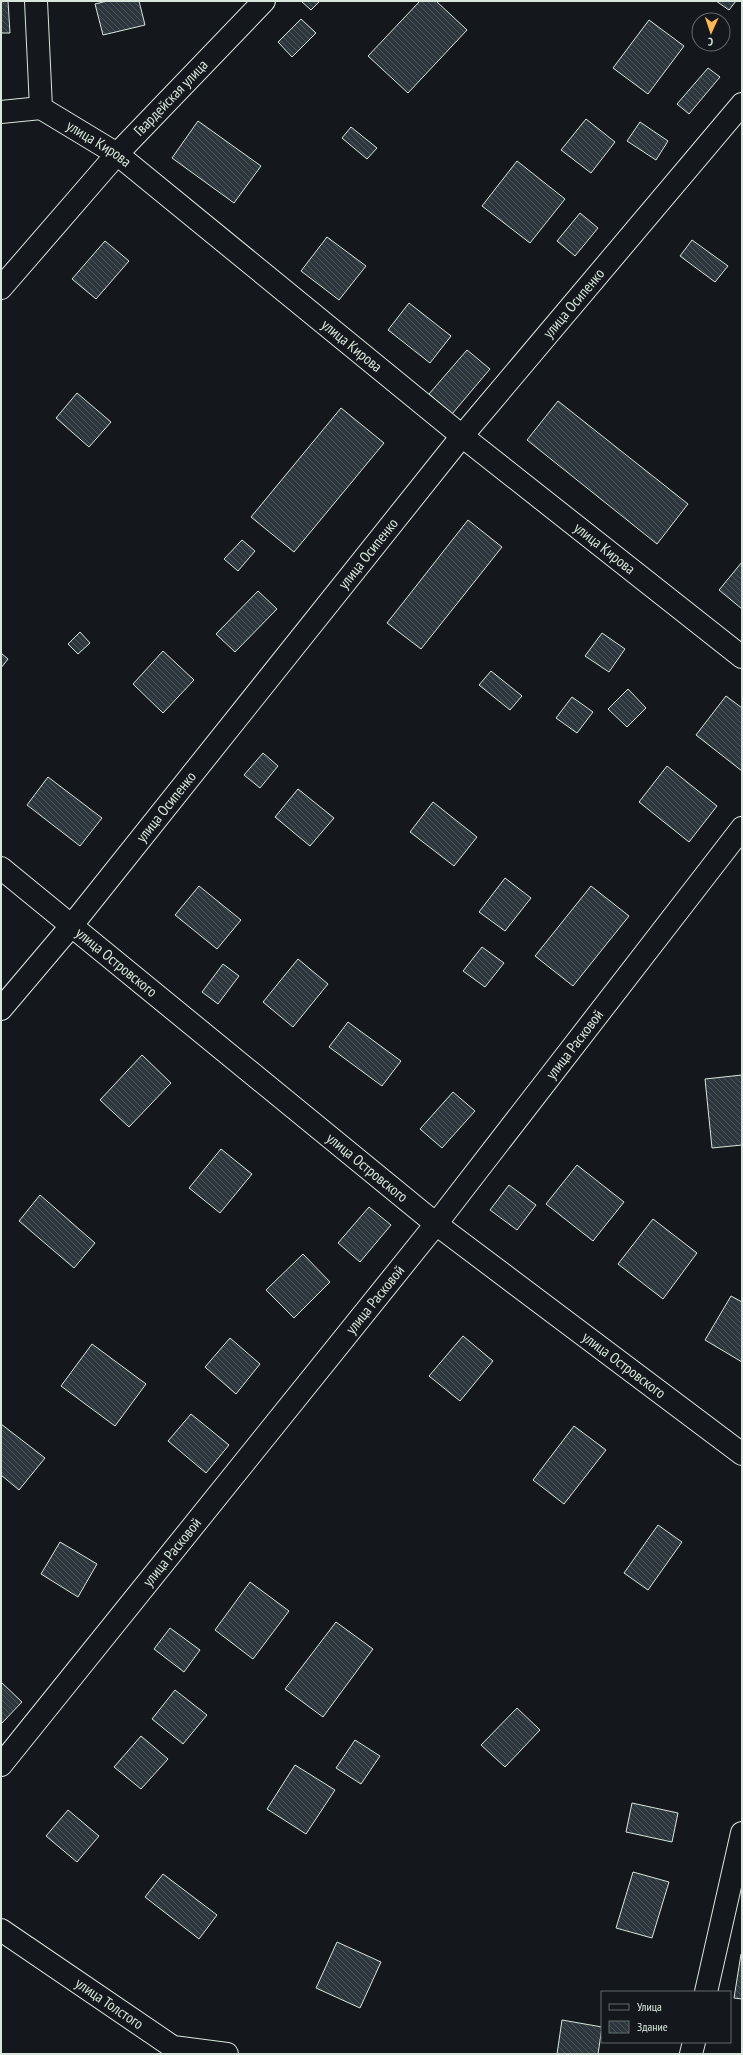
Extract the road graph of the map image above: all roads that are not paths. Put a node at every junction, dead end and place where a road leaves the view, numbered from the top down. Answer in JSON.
{"nodes":[{"id":1,"x":36,"y":1,"type":"edge"},
{"id":2,"x":264,"y":1,"type":"edge"},
{"id":3,"x":742,"y":104,"type":"edge"},
{"id":4,"x":41,"y":108,"type":"junction"},
{"id":5,"x":1,"y":112,"type":"edge"},
{"id":6,"x":117,"y":154,"type":"junction"},
{"id":7,"x":1,"y":288,"type":"edge"},
{"id":8,"x":462,"y":436,"type":"junction"},
{"id":9,"x":742,"y":657,"type":"edge"},
{"id":10,"x":742,"y":828,"type":"edge"},
{"id":11,"x":1,"y":868,"type":"edge"},
{"id":12,"x":72,"y":925,"type":"junction"},
{"id":13,"x":1,"y":1009,"type":"edge"},
{"id":14,"x":436,"y":1224,"type":"junction"},
{"id":15,"x":742,"y":1454,"type":"edge"},
{"id":16,"x":1,"y":1765,"type":"edge"},
{"id":17,"x":742,"y":1833,"type":"edge"},
{"id":18,"x":1,"y":1930,"type":"edge"},
{"id":19,"x":706,"y":1991,"type":"edge"},
{"id":20,"x":694,"y":2043,"type":"edge"},
{"id":21,"x":226,"y":2054,"type":"edge"},
{"id":22,"x":691,"y":2054,"type":"edge"}],
"edges":[{"from":1,"to":4,"type":"street"},
{"from":2,"to":6,"type":"street","name":"Гвардейская улица"},
{"from":3,"to":8,"type":"street","name":"улица Осипенко"},
{"from":4,"to":5,"type":"street"},
{"from":4,"to":6,"type":"street","name":"улица Кирова"},
{"from":6,"to":7,"type":"street","name":"Гвардейская улица"},
{"from":6,"to":8,"type":"street","name":"улица Кирова"},
{"from":8,"to":9,"type":"street","name":"улица Кирова"},
{"from":8,"to":12,"type":"street","name":"улица Осипенко"},
{"from":10,"to":14,"type":"street","name":"улица Расковой"},
{"from":11,"to":12,"type":"street","name":"улица Островского"},
{"from":12,"to":13,"type":"street","name":"улица Осипенко"},
{"from":12,"to":14,"type":"street","name":"улица Островского"},
{"from":14,"to":15,"type":"street","name":"улица Островского"},
{"from":14,"to":16,"type":"street","name":"улица Расковой"},
{"from":17,"to":19,"type":"street"},
{"from":18,"to":21,"type":"street","name":"улица Толстого"},
{"from":20,"to":22,"type":"street"}]}
